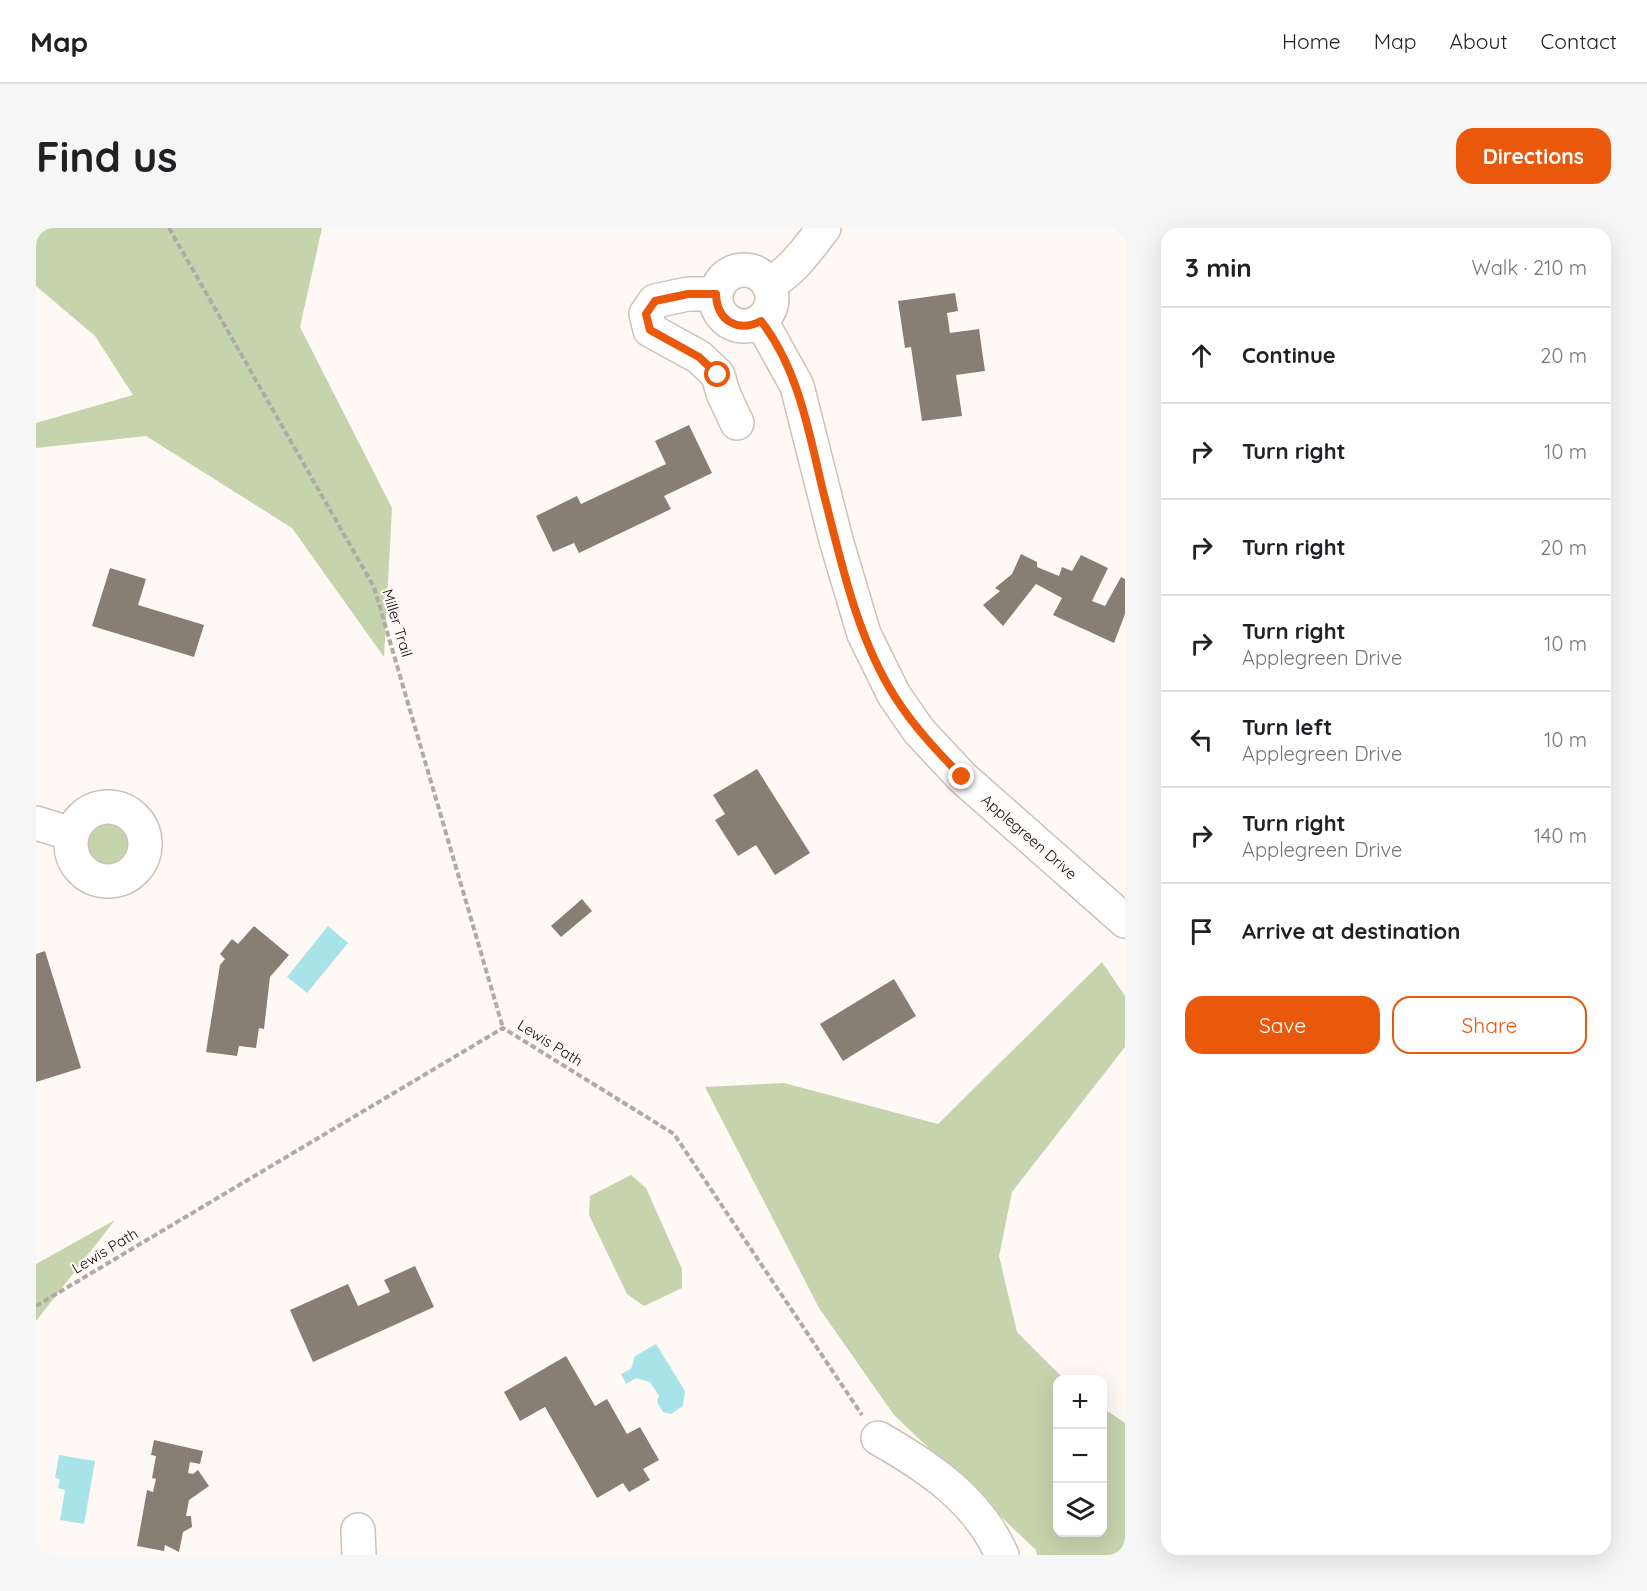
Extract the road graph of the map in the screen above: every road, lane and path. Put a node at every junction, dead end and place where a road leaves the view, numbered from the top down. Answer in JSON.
{"nodes":[{"id":1,"x":169,"y":228,"type":"edge"},
{"id":2,"x":824,"y":228,"type":"edge"},
{"id":3,"x":768,"y":284,"type":"junction"},
{"id":4,"x":716,"y":294,"type":"junction"},
{"id":5,"x":761,"y":321,"type":"junction"},
{"id":6,"x":737,"y":423,"type":"dead end"},
{"id":7,"x":36,"y":823,"type":"edge"},
{"id":8,"x":72,"y":834,"type":"dead end"},
{"id":9,"x":1125,"y":921,"type":"edge"},
{"id":10,"x":503,"y":1028,"type":"junction"},
{"id":11,"x":36,"y":1306,"type":"edge"},
{"id":12,"x":878,"y":1438,"type":"joint"},
{"id":13,"x":1002,"y":1555,"type":"edge"}],
"edges":[{"from":1,"to":10,"type":"path","name":"Miller Trail"},
{"from":2,"to":3,"type":"street"},
{"from":3,"to":4,"type":"street"},
{"from":3,"to":5,"type":"street"},
{"from":4,"to":5,"type":"street"},
{"from":4,"to":6,"type":"street"},
{"from":5,"to":9,"type":"street","name":"Applegreen Drive"},
{"from":7,"to":8,"type":"street"},
{"from":10,"to":11,"type":"path","name":"Lewis Path"},
{"from":10,"to":12,"type":"path","name":"Lewis Path"},
{"from":12,"to":13,"type":"street"}]}
